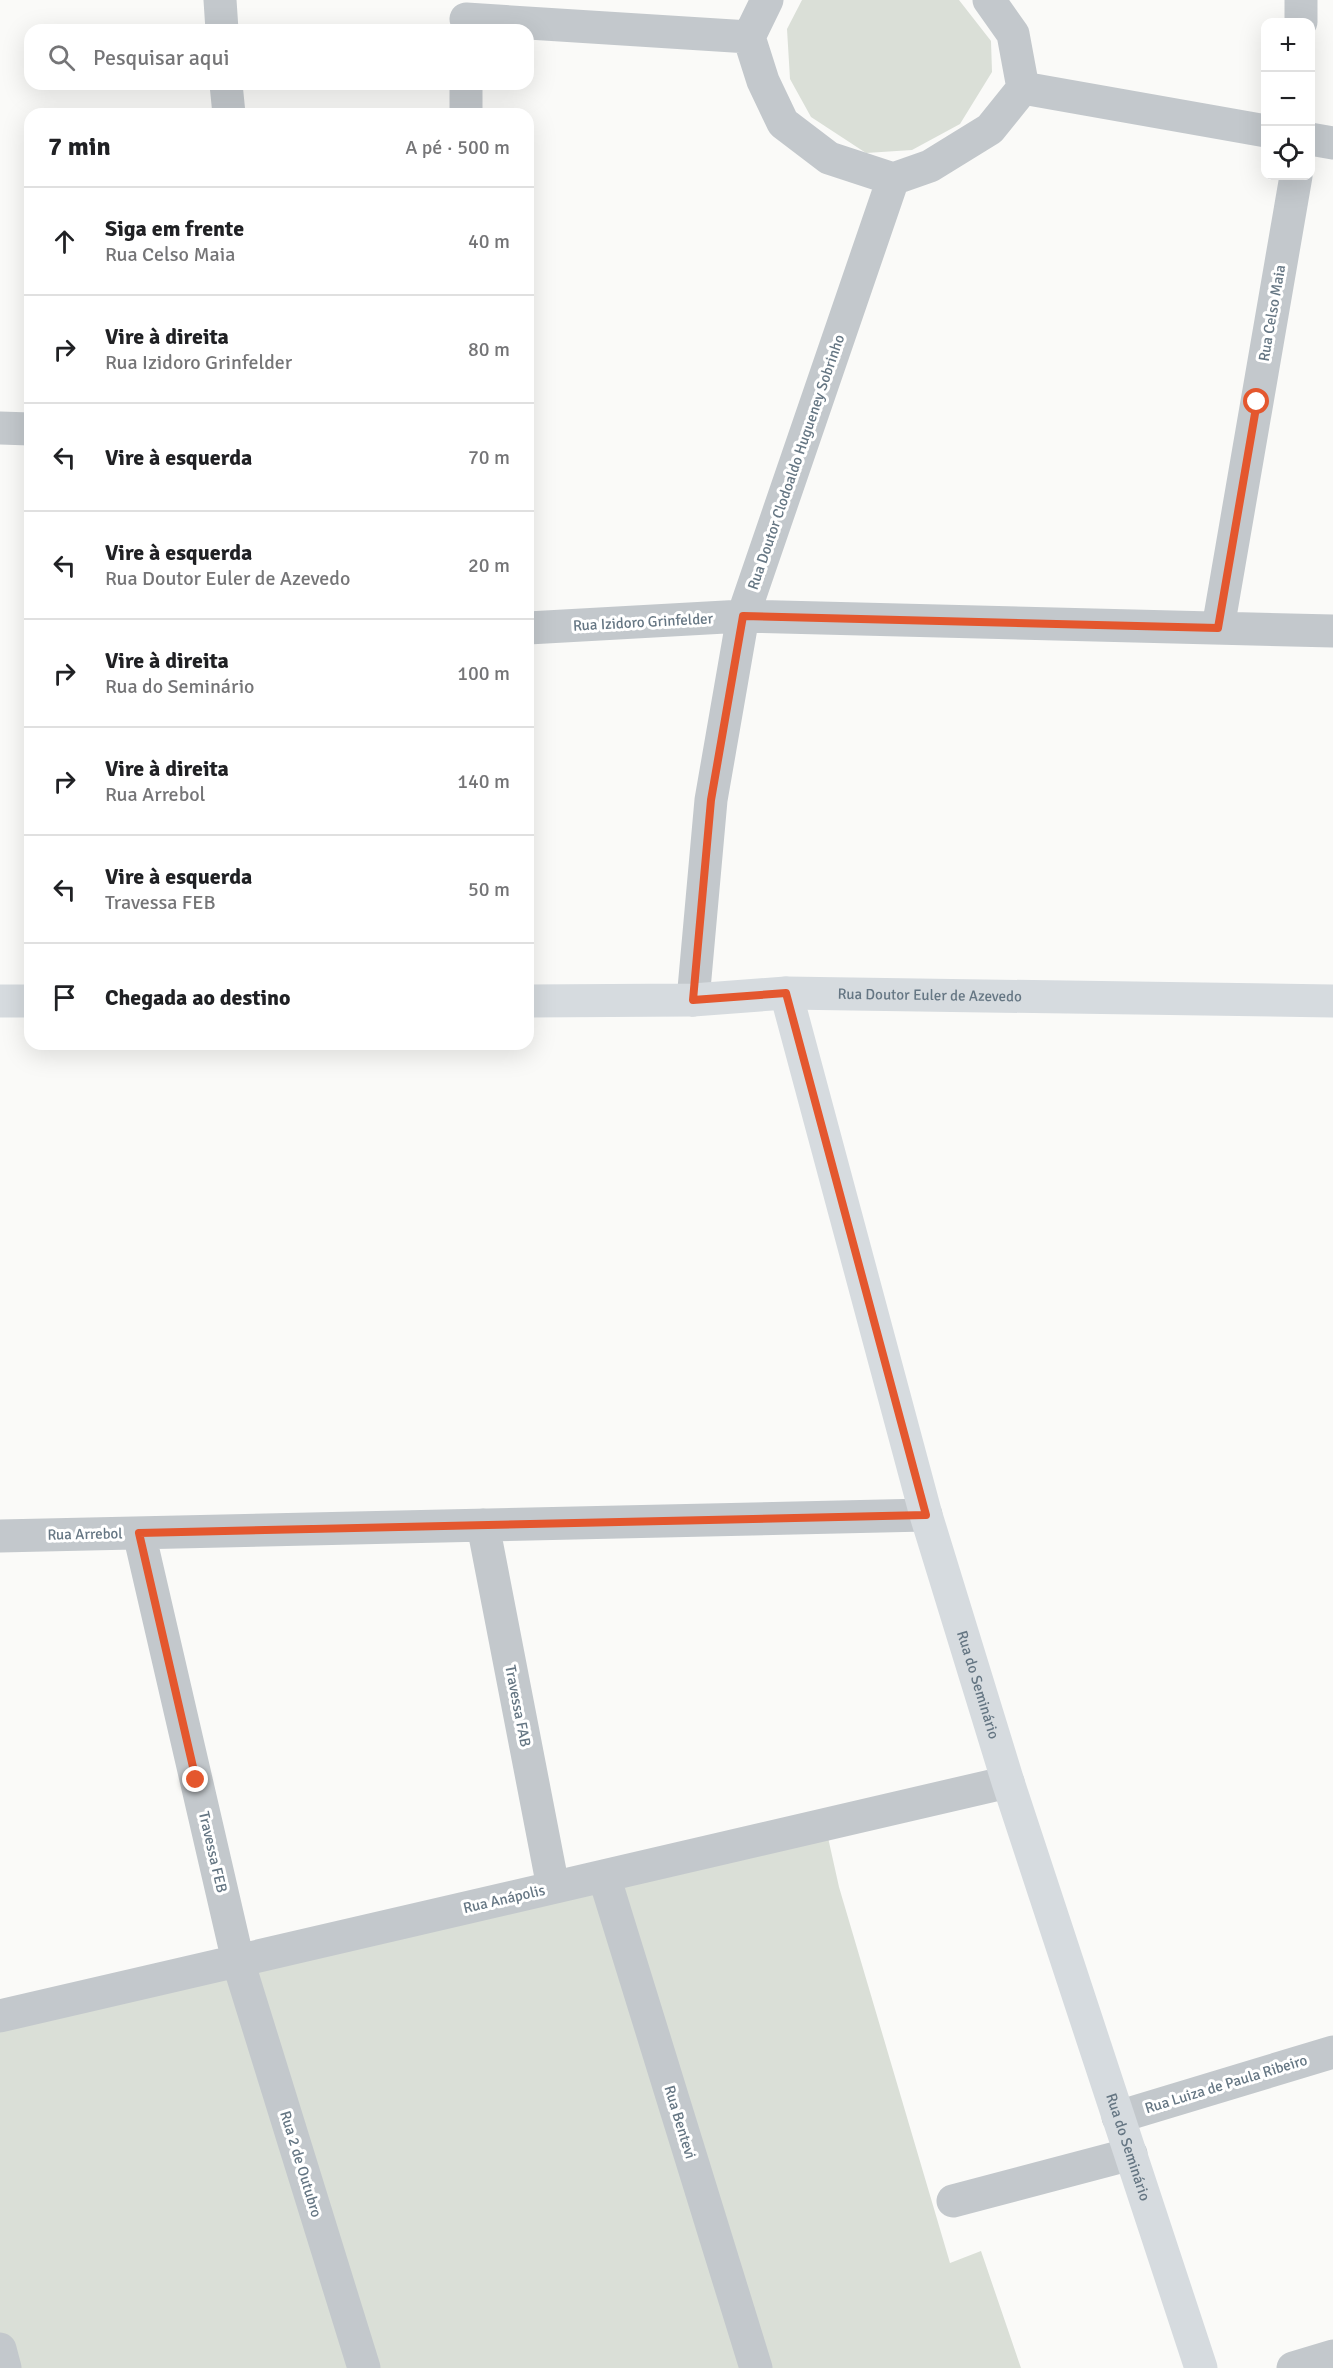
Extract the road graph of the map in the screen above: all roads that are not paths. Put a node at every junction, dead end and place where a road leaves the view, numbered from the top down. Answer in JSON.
{"nodes":[{"id":1,"x":220,"y":0,"type":"edge"},
{"id":2,"x":767,"y":0,"type":"edge"},
{"id":3,"x":990,"y":0,"type":"edge"},
{"id":4,"x":1301,"y":0,"type":"edge"},
{"id":5,"x":466,"y":16,"type":"edge"},
{"id":6,"x":1301,"y":18,"type":"edge"},
{"id":7,"x":222,"y":24,"type":"edge"},
{"id":8,"x":749,"y":37,"type":"junction"},
{"id":9,"x":1023,"y":88,"type":"junction"},
{"id":10,"x":227,"y":90,"type":"edge"},
{"id":11,"x":466,"y":90,"type":"edge"},
{"id":12,"x":228,"y":108,"type":"edge"},
{"id":13,"x":466,"y":108,"type":"edge"},
{"id":14,"x":1261,"y":130,"type":"edge"},
{"id":15,"x":1315,"y":140,"type":"edge"},
{"id":16,"x":1333,"y":143,"type":"edge"},
{"id":17,"x":893,"y":178,"type":"junction"},
{"id":18,"x":1295,"y":180,"type":"edge"},
{"id":19,"x":0,"y":428,"type":"edge"},
{"id":20,"x":24,"y":429,"type":"edge"},
{"id":21,"x":743,"y":616,"type":"junction"},
{"id":22,"x":534,"y":628,"type":"edge"},
{"id":23,"x":1218,"y":628,"type":"junction"},
{"id":24,"x":1333,"y":631,"type":"edge"},
{"id":25,"x":786,"y":993,"type":"junction"},
{"id":26,"x":693,"y":1000,"type":"junction"},
{"id":27,"x":0,"y":1001,"type":"edge"},
{"id":28,"x":24,"y":1001,"type":"edge"},
{"id":29,"x":534,"y":1001,"type":"edge"},
{"id":30,"x":1333,"y":1001,"type":"edge"},
{"id":31,"x":926,"y":1515,"type":"junction"},
{"id":32,"x":483,"y":1525,"type":"junction"},
{"id":33,"x":139,"y":1533,"type":"junction"},
{"id":34,"x":0,"y":1536,"type":"edge"},
{"id":35,"x":1008,"y":1782,"type":"junction"},
{"id":36,"x":604,"y":1876,"type":"junction"},
{"id":37,"x":553,"y":1887,"type":"junction"},
{"id":38,"x":238,"y":1961,"type":"junction"},
{"id":39,"x":0,"y":2016,"type":"edge"},
{"id":40,"x":1333,"y":2052,"type":"edge"},
{"id":41,"x":1118,"y":2117,"type":"junction"},
{"id":42,"x":1131,"y":2154,"type":"junction"},
{"id":43,"x":953,"y":2201,"type":"dead end"},
{"id":44,"x":0,"y":2349,"type":"edge"},
{"id":45,"x":1333,"y":2356,"type":"edge"},
{"id":46,"x":5,"y":2368,"type":"edge"},
{"id":47,"x":363,"y":2368,"type":"edge"},
{"id":48,"x":756,"y":2368,"type":"edge"},
{"id":49,"x":1201,"y":2368,"type":"edge"},
{"id":50,"x":1293,"y":2368,"type":"edge"}],
"edges":[{"from":1,"to":7,"type":"street"},
{"from":2,"to":8,"type":"street"},
{"from":3,"to":9,"type":"street"},
{"from":4,"to":6,"type":"street"},
{"from":5,"to":8,"type":"street"},
{"from":8,"to":17,"type":"street"},
{"from":9,"to":14,"type":"street"},
{"from":9,"to":17,"type":"street"},
{"from":10,"to":12,"type":"street"},
{"from":11,"to":13,"type":"street"},
{"from":15,"to":16,"type":"street"},
{"from":17,"to":21,"type":"street","name":"Rua Doutor Clodoaldo Hugueney Sobrinho"},
{"from":18,"to":23,"type":"street","name":"Rua Celso Maia"},
{"from":19,"to":20,"type":"street"},
{"from":21,"to":22,"type":"street","name":"Rua Izidoro Grinfelder"},
{"from":21,"to":23,"type":"street","name":"Rua Izidoro Grinfelder"},
{"from":21,"to":26,"type":"street","name":"Rua Doutor Clodoaldo Hugueney Sobrinho"},
{"from":23,"to":24,"type":"street","name":"Rua Izidoro Grinfelder"},
{"from":25,"to":26,"type":"street","name":"Rua Doutor Euler de Azevedo"},
{"from":25,"to":30,"type":"street","name":"Rua Doutor Euler de Azevedo"},
{"from":25,"to":31,"type":"street","name":"Rua do Seminário"},
{"from":26,"to":29,"type":"street","name":"Rua Doutor Euler de Azevedo"},
{"from":27,"to":28,"type":"street"},
{"from":31,"to":32,"type":"street","name":"Rua Arrebol"},
{"from":31,"to":35,"type":"street","name":"Rua do Seminário"},
{"from":32,"to":33,"type":"street","name":"Rua Arrebol"},
{"from":32,"to":37,"type":"street","name":"Travessa FAB"},
{"from":33,"to":34,"type":"street","name":"Rua Arrebol"},
{"from":33,"to":38,"type":"street","name":"Travessa FEB"},
{"from":35,"to":36,"type":"street","name":"Rua Anápolis"},
{"from":35,"to":41,"type":"street","name":"Rua do Seminário"},
{"from":36,"to":37,"type":"street","name":"Rua Anápolis"},
{"from":36,"to":48,"type":"street","name":"Rua Bentevi"},
{"from":37,"to":38,"type":"street","name":"Rua Anápolis"},
{"from":38,"to":39,"type":"street","name":"Rua Anápolis"},
{"from":38,"to":47,"type":"street","name":"Rua 2 de Outubro"},
{"from":40,"to":41,"type":"street","name":"Rua Luiza de Paula Ribeiro"},
{"from":41,"to":42,"type":"street","name":"Rua do Seminário"},
{"from":42,"to":43,"type":"street"},
{"from":42,"to":49,"type":"street","name":"Rua do Seminário"},
{"from":44,"to":46,"type":"street"},
{"from":45,"to":50,"type":"street"}]}
